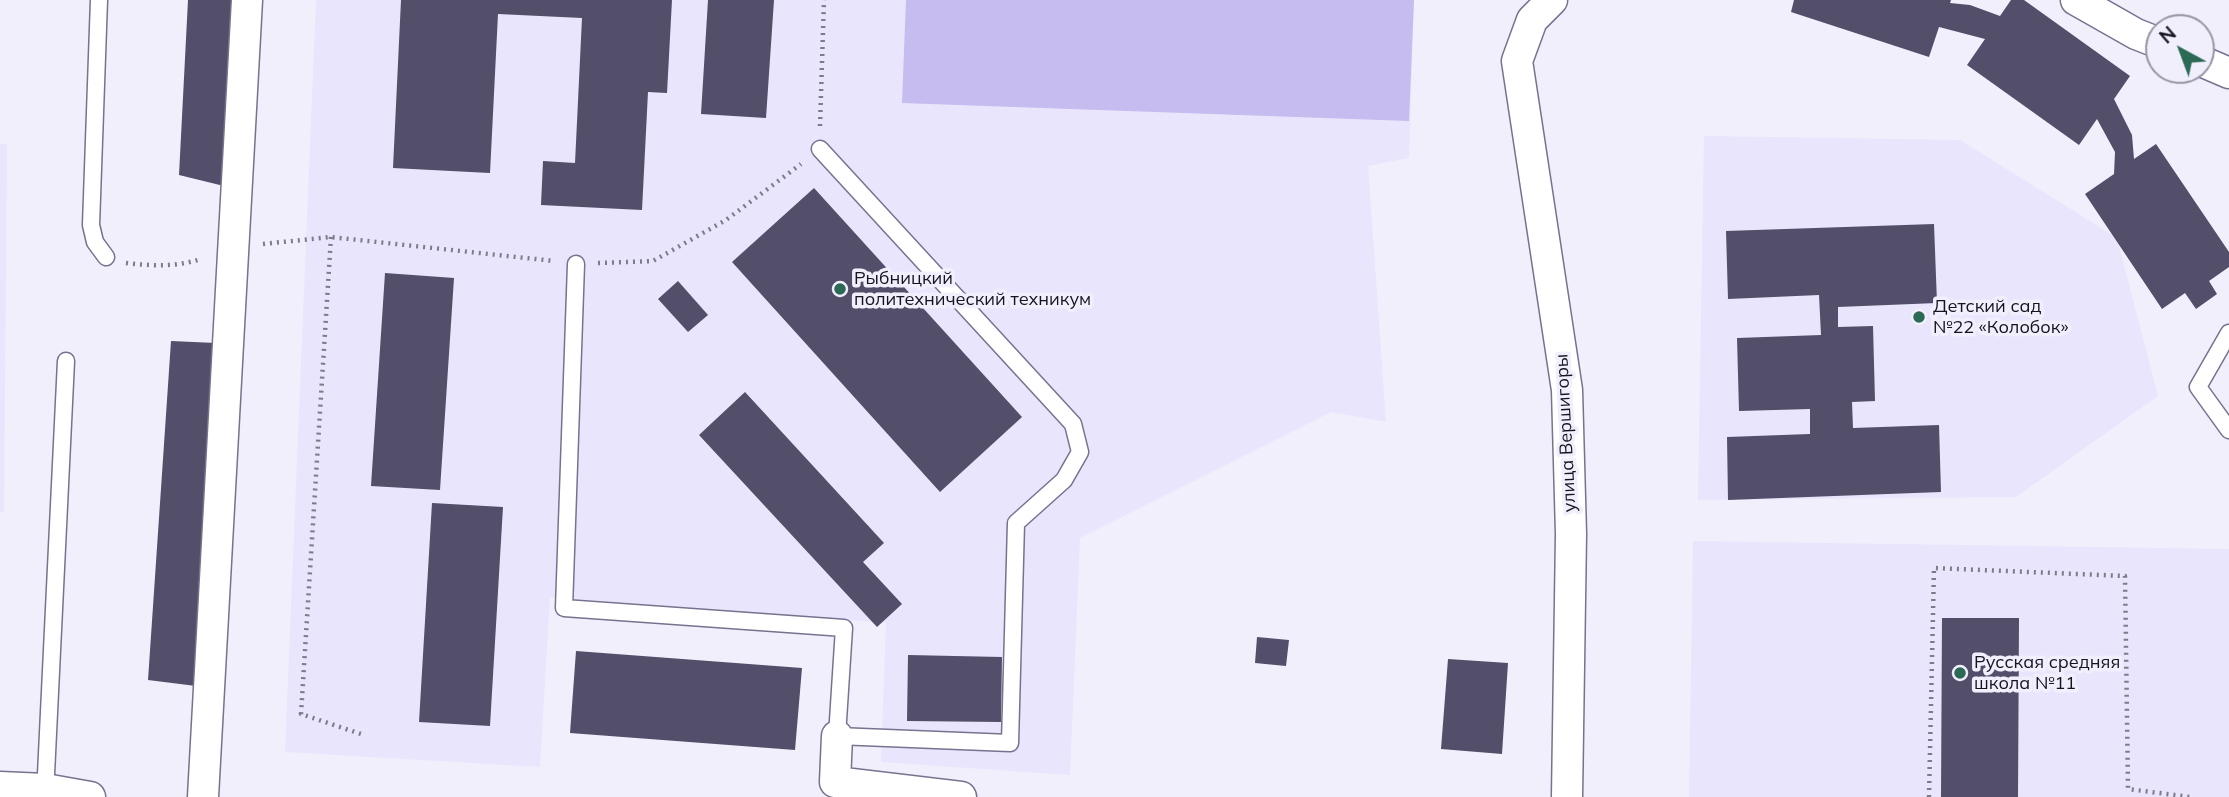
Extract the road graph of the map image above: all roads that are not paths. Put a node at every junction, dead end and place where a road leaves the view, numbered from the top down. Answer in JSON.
{"nodes":[{"id":1,"x":99,"y":0,"type":"edge"},
{"id":2,"x":247,"y":0,"type":"edge"},
{"id":3,"x":1552,"y":0,"type":"edge"},
{"id":4,"x":2076,"y":0,"type":"edge"},
{"id":5,"x":2145,"y":37,"type":"edge"},
{"id":6,"x":820,"y":149,"type":"road end"},
{"id":7,"x":106,"y":257,"type":"road end"},
{"id":8,"x":576,"y":264,"type":"road end"},
{"id":9,"x":2229,"y":333,"type":"edge"},
{"id":10,"x":66,"y":361,"type":"dead end"},
{"id":11,"x":2229,"y":430,"type":"edge"},
{"id":12,"x":837,"y":737,"type":"junction"},
{"id":13,"x":0,"y":787,"type":"edge"},
{"id":14,"x":45,"y":793,"type":"edge"},
{"id":15,"x":90,"y":797,"type":"edge"},
{"id":16,"x":203,"y":797,"type":"edge"},
{"id":17,"x":961,"y":797,"type":"edge"},
{"id":18,"x":1567,"y":797,"type":"edge"}],
"edges":[{"from":1,"to":7,"type":"lane"},
{"from":2,"to":16,"type":"street"},
{"from":3,"to":18,"type":"street","name":"улица Вершигоры"},
{"from":4,"to":5,"type":"street"},
{"from":6,"to":12,"type":"lane"},
{"from":8,"to":12,"type":"lane"},
{"from":9,"to":11,"type":"lane"},
{"from":10,"to":14,"type":"lane"},
{"from":12,"to":17,"type":"street"},
{"from":13,"to":14,"type":"street"},
{"from":14,"to":15,"type":"street"}]}
